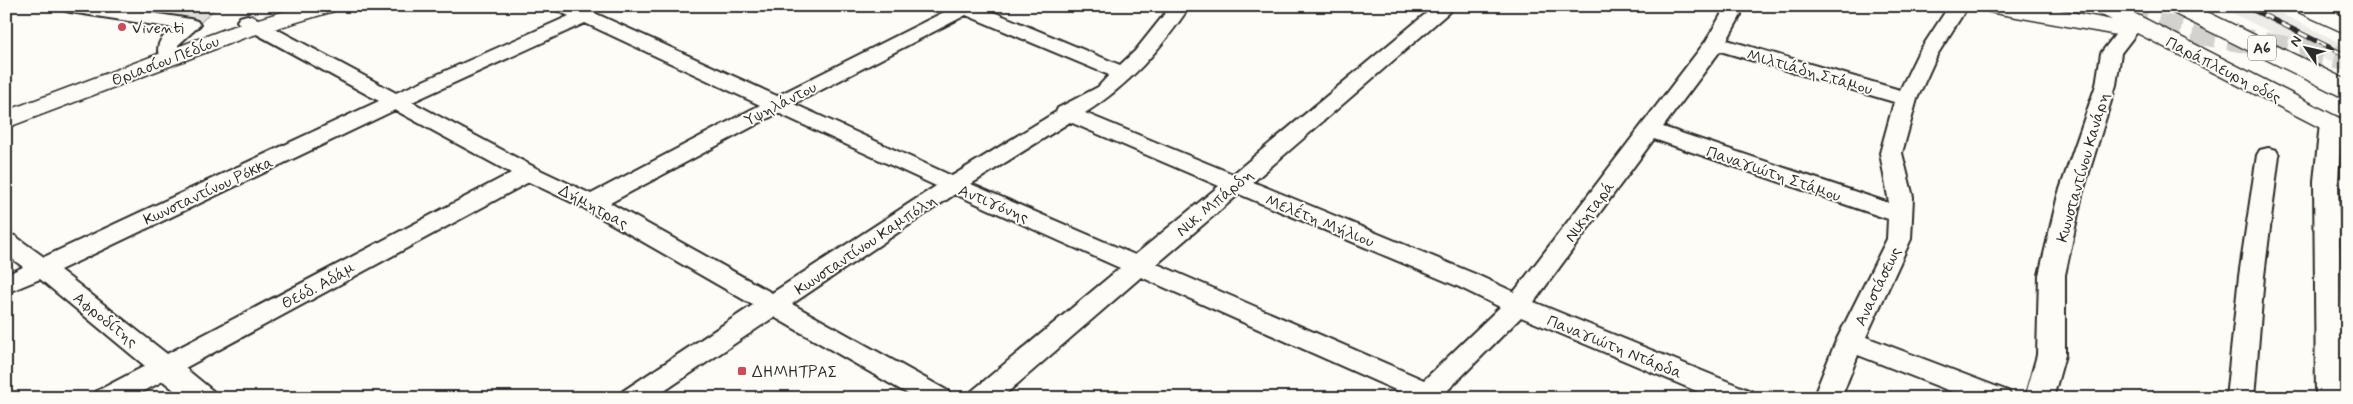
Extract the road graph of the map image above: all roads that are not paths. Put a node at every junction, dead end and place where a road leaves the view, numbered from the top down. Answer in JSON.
{"nodes":[{"id":1,"x":70,"y":6,"type":"edge"},
{"id":2,"x":298,"y":6,"type":"edge"},
{"id":3,"x":326,"y":6,"type":"edge"},
{"id":4,"x":562,"y":6,"type":"edge"},
{"id":5,"x":1181,"y":6,"type":"edge"},
{"id":6,"x":1447,"y":6,"type":"edge"},
{"id":7,"x":1730,"y":6,"type":"edge"},
{"id":8,"x":1959,"y":6,"type":"edge"},
{"id":9,"x":1994,"y":6,"type":"edge"},
{"id":10,"x":2040,"y":6,"type":"edge"},
{"id":11,"x":2177,"y":6,"type":"edge"},
{"id":12,"x":2304,"y":6,"type":"edge"},
{"id":13,"x":965,"y":7,"type":"edge"},
{"id":14,"x":585,"y":16,"type":"junction"},
{"id":15,"x":2113,"y":18,"type":"edge"},
{"id":16,"x":252,"y":24,"type":"junction"},
{"id":17,"x":2347,"y":27,"type":"edge"},
{"id":18,"x":1715,"y":43,"type":"junction"},
{"id":19,"x":2179,"y":46,"type":"junction"},
{"id":20,"x":171,"y":54,"type":"junction"},
{"id":21,"x":1122,"y":73,"type":"junction"},
{"id":22,"x":2347,"y":90,"type":"edge"},
{"id":23,"x":402,"y":99,"type":"junction"},
{"id":24,"x":1906,"y":99,"type":"junction"},
{"id":25,"x":776,"y":105,"type":"junction"},
{"id":26,"x":6,"y":111,"type":"edge"},
{"id":27,"x":1066,"y":113,"type":"junction"},
{"id":28,"x":6,"y":120,"type":"edge"},
{"id":29,"x":2339,"y":127,"type":"edge"},
{"id":30,"x":1649,"y":130,"type":"junction"},
{"id":31,"x":2268,"y":155,"type":"dead end"},
{"id":32,"x":528,"y":173,"type":"junction"},
{"id":33,"x":953,"y":185,"type":"junction"},
{"id":34,"x":1235,"y":185,"type":"junction"},
{"id":35,"x":592,"y":203,"type":"junction"},
{"id":36,"x":1899,"y":216,"type":"junction"},
{"id":37,"x":6,"y":242,"type":"edge"},
{"id":38,"x":1139,"y":266,"type":"junction"},
{"id":39,"x":42,"y":268,"type":"junction"},
{"id":40,"x":6,"y":285,"type":"edge"},
{"id":41,"x":1518,"y":305,"type":"junction"},
{"id":42,"x":773,"y":306,"type":"junction"},
{"id":43,"x":2339,"y":331,"type":"edge"},
{"id":44,"x":1850,"y":342,"type":"junction"},
{"id":45,"x":166,"y":367,"type":"junction"},
{"id":46,"x":2335,"y":387,"type":"edge"},
{"id":47,"x":1425,"y":396,"type":"edge"},
{"id":48,"x":1731,"y":396,"type":"edge"},
{"id":49,"x":107,"y":398,"type":"edge"},
{"id":50,"x":203,"y":398,"type":"edge"},
{"id":51,"x":633,"y":398,"type":"edge"},
{"id":52,"x":938,"y":398,"type":"edge"},
{"id":53,"x":982,"y":398,"type":"edge"},
{"id":54,"x":1827,"y":398,"type":"edge"},
{"id":55,"x":1998,"y":398,"type":"edge"},
{"id":56,"x":2040,"y":398,"type":"edge"},
{"id":57,"x":2240,"y":398,"type":"edge"}],
"edges":[{"from":1,"to":20,"type":"street"},
{"from":2,"to":16,"type":"main road","name":"Θριασίου Πεδίου"},
{"from":3,"to":16,"type":"main road","name":"Θριασίου Πεδίου"},
{"from":4,"to":14,"type":"street","name":"Αντιγόνης"},
{"from":5,"to":21,"type":"street","name":"Κωνσταντίνου Καμπόλη"},
{"from":6,"to":34,"type":"street","name":"Νικ. Μπάρδη"},
{"from":7,"to":18,"type":"street","name":"Νικηταρά"},
{"from":8,"to":24,"type":"street","name":"Αναστάσεως"},
{"from":9,"to":15,"type":"main road"},
{"from":10,"to":15,"type":"main road"},
{"from":11,"to":22,"type":"main road","number":"Α6"},
{"from":12,"to":17,"type":"main road"},
{"from":13,"to":21,"type":"street"},
{"from":13,"to":25,"type":"street","name":"Υψηλάντου"},
{"from":14,"to":23,"type":"street","name":"Κωνσταντίνου Ρόκκα"},
{"from":14,"to":25,"type":"street","name":"Αντιγόνης"},
{"from":15,"to":19,"type":"main road","name":"Παράπλευρη οδός"},
{"from":15,"to":19,"type":"main road"},
{"from":15,"to":56,"type":"street","name":"Κωνσταντίνου Κανάρη"},
{"from":16,"to":20,"type":"main road","name":"Θριασίου Πεδίου"},
{"from":16,"to":23,"type":"street","name":"Δήμητρας"},
{"from":18,"to":24,"type":"street","name":"Μιλτιάδη Στάμου"},
{"from":18,"to":30,"type":"street","name":"Νικηταρά"},
{"from":19,"to":29,"type":"main road","name":"Παράπλευρη οδός"},
{"from":20,"to":26,"type":"main road","name":"Θριασίου Πεδίου"},
{"from":20,"to":28,"type":"main road","name":"Θριασίου Πεδίου"},
{"from":21,"to":27,"type":"street","name":"Κωνσταντίνου Καμπόλη"},
{"from":23,"to":32,"type":"street","name":"Δήμητρας"},
{"from":23,"to":39,"type":"street","name":"Κωνσταντίνου Ρόκκα"},
{"from":24,"to":36,"type":"street","name":"Αναστάσεως"},
{"from":25,"to":33,"type":"street","name":"Αντιγόνης"},
{"from":25,"to":35,"type":"street","name":"Υψηλάντου"},
{"from":27,"to":33,"type":"street","name":"Κωνσταντίνου Καμπόλη"},
{"from":27,"to":34,"type":"street","name":"Μελέτη Μήλιου"},
{"from":29,"to":43,"type":"street"},
{"from":30,"to":36,"type":"street","name":"Παναγιώτη Στάμου"},
{"from":30,"to":41,"type":"street","name":"Νικηταρά"},
{"from":31,"to":57,"type":"street"},
{"from":32,"to":35,"type":"street","name":"Δήμητρας"},
{"from":32,"to":45,"type":"street","name":"Θεόδ. Αδάμ"},
{"from":33,"to":38,"type":"street","name":"Αντιγόνης"},
{"from":33,"to":42,"type":"street","name":"Κωνσταντίνου Καμπόλη"},
{"from":34,"to":38,"type":"street","name":"Νικ. Μπάρδη"},
{"from":34,"to":41,"type":"street","name":"Μελέτη Μήλιου"},
{"from":35,"to":42,"type":"street","name":"Δήμητρας"},
{"from":36,"to":44,"type":"street","name":"Αναστάσεως"},
{"from":37,"to":39,"type":"street","name":"Αφροδίτης"},
{"from":38,"to":47,"type":"street","name":"Αντιγόνης"},
{"from":38,"to":53,"type":"street","name":"Νικ. Μπάρδη"},
{"from":39,"to":40,"type":"street","name":"Κωνσταντίνου Ρόκκα"},
{"from":39,"to":45,"type":"street","name":"Αφροδίτης"},
{"from":41,"to":47,"type":"street","name":"Νικηταρά"},
{"from":41,"to":48,"type":"street","name":"Παναγιώτη Ντάρδα"},
{"from":42,"to":51,"type":"street","name":"Κωνσταντίνου Καμπόλη"},
{"from":42,"to":52,"type":"street","name":"Δήμητρας"},
{"from":43,"to":46,"type":"street"},
{"from":44,"to":54,"type":"street","name":"Αναστάσεως"},
{"from":44,"to":55,"type":"street"},
{"from":45,"to":49,"type":"street","name":"Θεόδ. Αδάμ"},
{"from":45,"to":50,"type":"street","name":"Αφροδίτης"}]}
